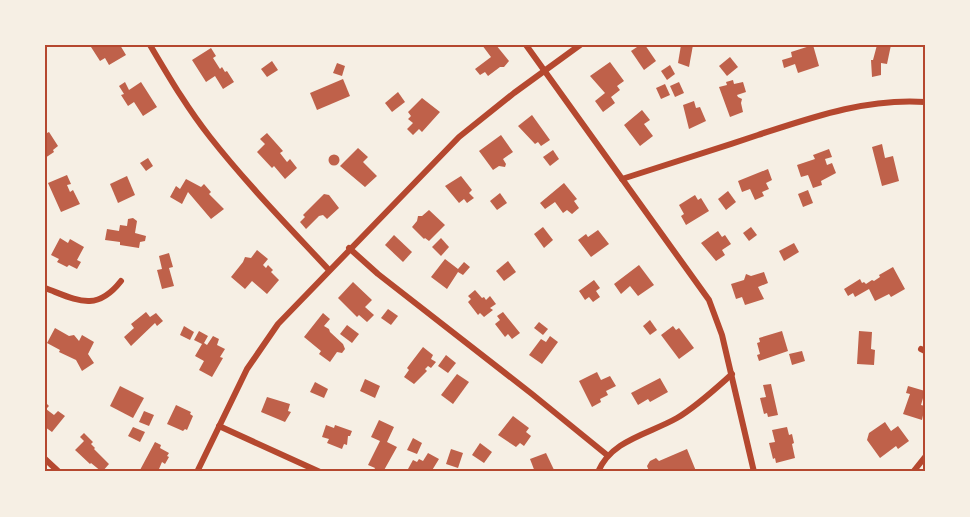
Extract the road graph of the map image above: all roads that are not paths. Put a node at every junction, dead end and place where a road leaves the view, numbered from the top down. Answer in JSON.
{"nodes":[{"id":1,"x":150,"y":45,"type":"edge"},
{"id":2,"x":526,"y":45,"type":"edge"},
{"id":3,"x":580,"y":45,"type":"edge"},
{"id":4,"x":544,"y":70,"type":"junction"},
{"id":5,"x":925,"y":102,"type":"edge"},
{"id":6,"x":622,"y":179,"type":"junction"},
{"id":7,"x":349,"y":248,"type":"junction"},
{"id":8,"x":329,"y":270,"type":"junction"},
{"id":9,"x":121,"y":281,"type":"dead end"},
{"id":10,"x":45,"y":288,"type":"edge"},
{"id":11,"x":732,"y":374,"type":"junction"},
{"id":12,"x":219,"y":426,"type":"junction"},
{"id":13,"x":607,"y":455,"type":"junction"},
{"id":14,"x":925,"y":457,"type":"edge"},
{"id":15,"x":45,"y":459,"type":"edge"},
{"id":16,"x":59,"y":472,"type":"edge"},
{"id":17,"x":197,"y":472,"type":"edge"},
{"id":18,"x":320,"y":472,"type":"edge"},
{"id":19,"x":598,"y":472,"type":"edge"},
{"id":20,"x":754,"y":472,"type":"edge"},
{"id":21,"x":913,"y":472,"type":"edge"}],
"edges":[{"from":1,"to":8,"type":"street"},
{"from":2,"to":4,"type":"street"},
{"from":3,"to":4,"type":"street"},
{"from":4,"to":6,"type":"street"},
{"from":4,"to":7,"type":"street"},
{"from":5,"to":6,"type":"street"},
{"from":6,"to":11,"type":"street"},
{"from":7,"to":8,"type":"street"},
{"from":7,"to":13,"type":"street"},
{"from":8,"to":12,"type":"street"},
{"from":9,"to":10,"type":"street"},
{"from":11,"to":13,"type":"street"},
{"from":11,"to":20,"type":"street"},
{"from":12,"to":17,"type":"street"},
{"from":12,"to":18,"type":"street"},
{"from":13,"to":19,"type":"street"},
{"from":14,"to":21,"type":"street"},
{"from":15,"to":16,"type":"street"}]}
